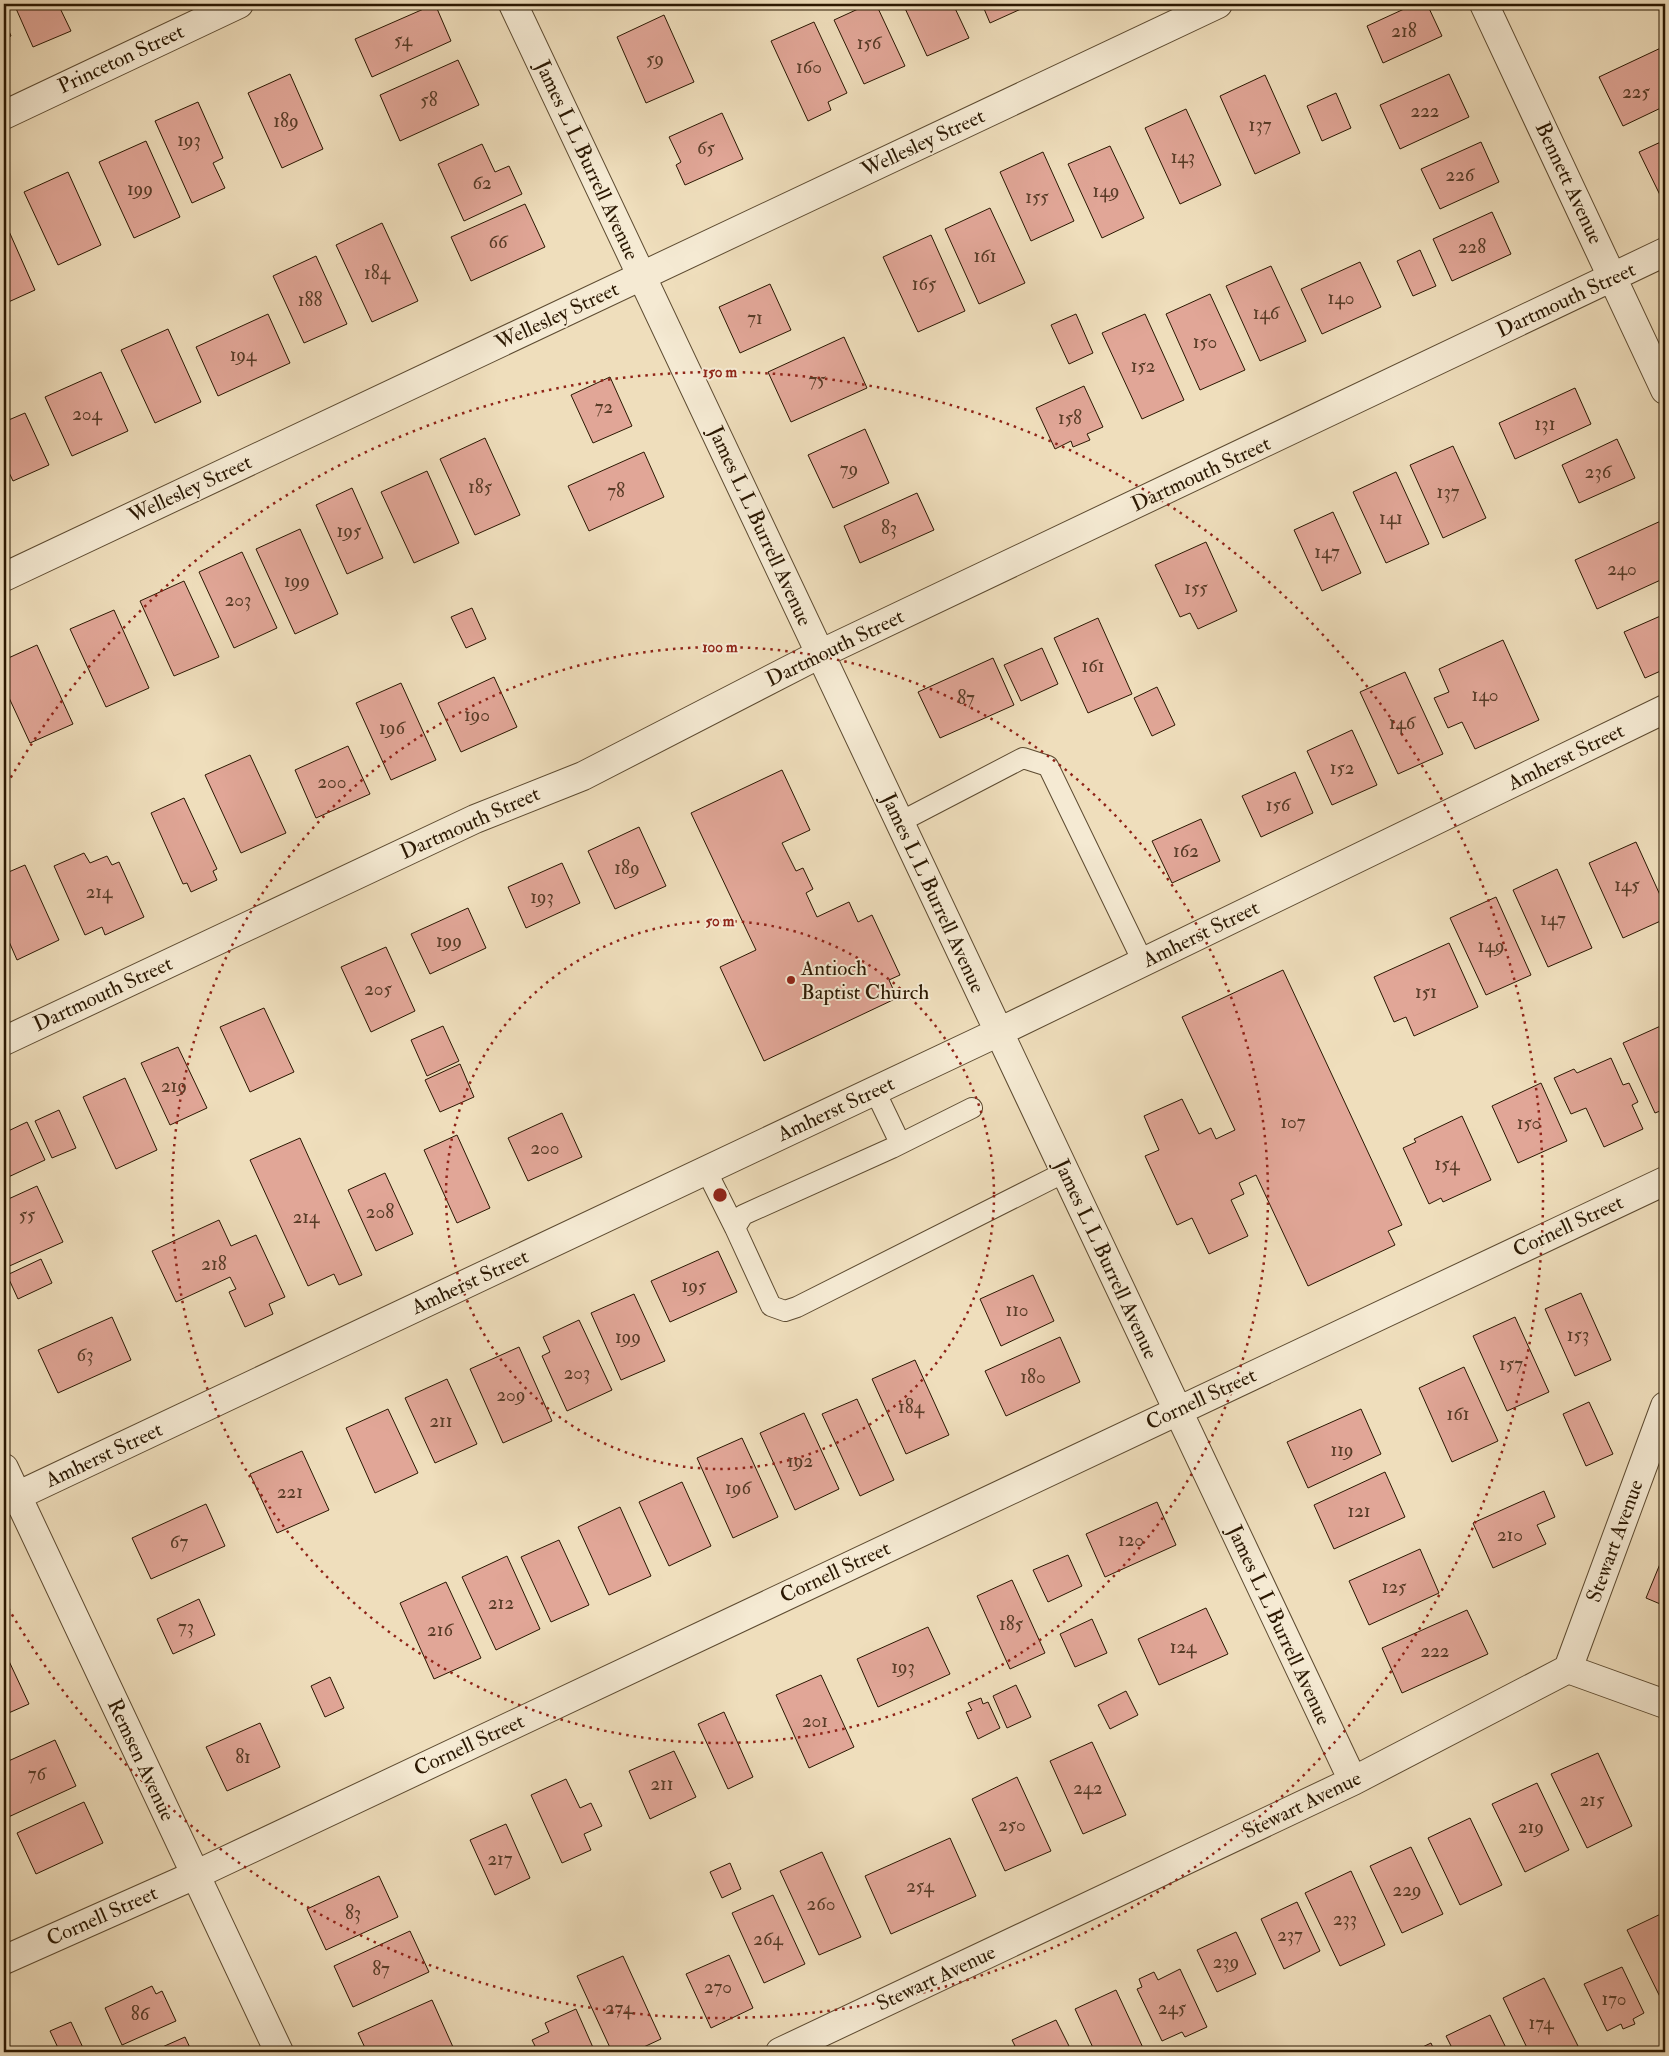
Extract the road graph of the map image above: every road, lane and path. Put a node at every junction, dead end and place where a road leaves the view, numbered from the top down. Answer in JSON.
{"nodes":[{"id":1,"x":239,"y":4,"type":"edge"},
{"id":2,"x":513,"y":4,"type":"edge"},
{"id":3,"x":1218,"y":4,"type":"edge"},
{"id":4,"x":1484,"y":4,"type":"edge"},
{"id":5,"x":4,"y":115,"type":"edge"},
{"id":6,"x":1665,"y":252,"type":"edge"},
{"id":7,"x":642,"y":275,"type":"junction"},
{"id":8,"x":1613,"y":277,"type":"junction"},
{"id":9,"x":1665,"y":390,"type":"edge"},
{"id":10,"x":4,"y":577,"type":"edge"},
{"id":11,"x":820,"y":654,"type":"junction"},
{"id":12,"x":1665,"y":709,"type":"edge"},
{"id":13,"x":900,"y":822,"type":"junction"},
{"id":14,"x":1143,"y":962,"type":"junction"},
{"id":15,"x":999,"y":1032,"type":"junction"},
{"id":16,"x":4,"y":1041,"type":"edge"},
{"id":17,"x":875,"y":1091,"type":"junction"},
{"id":18,"x":972,"y":1108,"type":"dead end"},
{"id":19,"x":900,"y":1143,"type":"junction"},
{"id":20,"x":706,"y":1170,"type":"junction"},
{"id":21,"x":1065,"y":1172,"type":"junction"},
{"id":22,"x":1665,"y":1181,"type":"edge"},
{"id":23,"x":735,"y":1228,"type":"junction"},
{"id":24,"x":1665,"y":1406,"type":"edge"},
{"id":25,"x":1178,"y":1410,"type":"junction"},
{"id":26,"x":4,"y":1468,"type":"edge"},
{"id":27,"x":10,"y":1499,"type":"edge"},
{"id":28,"x":1568,"y":1669,"type":"junction"},
{"id":29,"x":1665,"y":1704,"type":"edge"},
{"id":30,"x":1353,"y":1781,"type":"junction"},
{"id":31,"x":195,"y":1874,"type":"junction"},
{"id":32,"x":4,"y":1960,"type":"edge"},
{"id":33,"x":279,"y":2052,"type":"edge"},
{"id":34,"x":780,"y":2052,"type":"edge"}],
"edges":[{"from":1,"to":5,"type":"street","name":"Princeton Street"},
{"from":2,"to":7,"type":"street","name":"James L L Burrell Avenue"},
{"from":3,"to":7,"type":"street","name":"Wellesley Street"},
{"from":4,"to":8,"type":"street","name":"Bennett Avenue"},
{"from":6,"to":8,"type":"street","name":"Dartmouth Street"},
{"from":7,"to":10,"type":"street","name":"Wellesley Street"},
{"from":7,"to":11,"type":"street","name":"James L L Burrell Avenue"},
{"from":8,"to":9,"type":"street","name":"Bennett Avenue"},
{"from":8,"to":11,"type":"street","name":"Dartmouth Street"},
{"from":11,"to":13,"type":"street","name":"James L L Burrell Avenue"},
{"from":11,"to":16,"type":"street","name":"Dartmouth Street"},
{"from":12,"to":14,"type":"street","name":"Amherst Street"},
{"from":13,"to":14,"type":"lane"},
{"from":13,"to":15,"type":"street","name":"James L L Burrell Avenue"},
{"from":14,"to":15,"type":"street","name":"Amherst Street"},
{"from":15,"to":17,"type":"street","name":"Amherst Street"},
{"from":15,"to":21,"type":"street","name":"James L L Burrell Avenue"},
{"from":17,"to":19,"type":"lane"},
{"from":17,"to":20,"type":"street","name":"Amherst Street"},
{"from":18,"to":19,"type":"lane"},
{"from":19,"to":23,"type":"lane"},
{"from":20,"to":23,"type":"lane"},
{"from":20,"to":27,"type":"street","name":"Amherst Street"},
{"from":21,"to":23,"type":"lane"},
{"from":21,"to":25,"type":"street","name":"James L L Burrell Avenue"},
{"from":22,"to":25,"type":"street","name":"Cornell Street"},
{"from":24,"to":28,"type":"street","name":"Stewart Avenue"},
{"from":25,"to":30,"type":"street","name":"James L L Burrell Avenue"},
{"from":25,"to":31,"type":"street","name":"Cornell Street"},
{"from":26,"to":27,"type":"street","name":"Remsen Avenue"},
{"from":27,"to":31,"type":"street","name":"Remsen Avenue"},
{"from":28,"to":29,"type":"street"},
{"from":28,"to":30,"type":"street","name":"Stewart Avenue"},
{"from":30,"to":34,"type":"street","name":"Stewart Avenue"},
{"from":31,"to":32,"type":"street","name":"Cornell Street"},
{"from":31,"to":33,"type":"street","name":"Remsen Avenue"}]}
